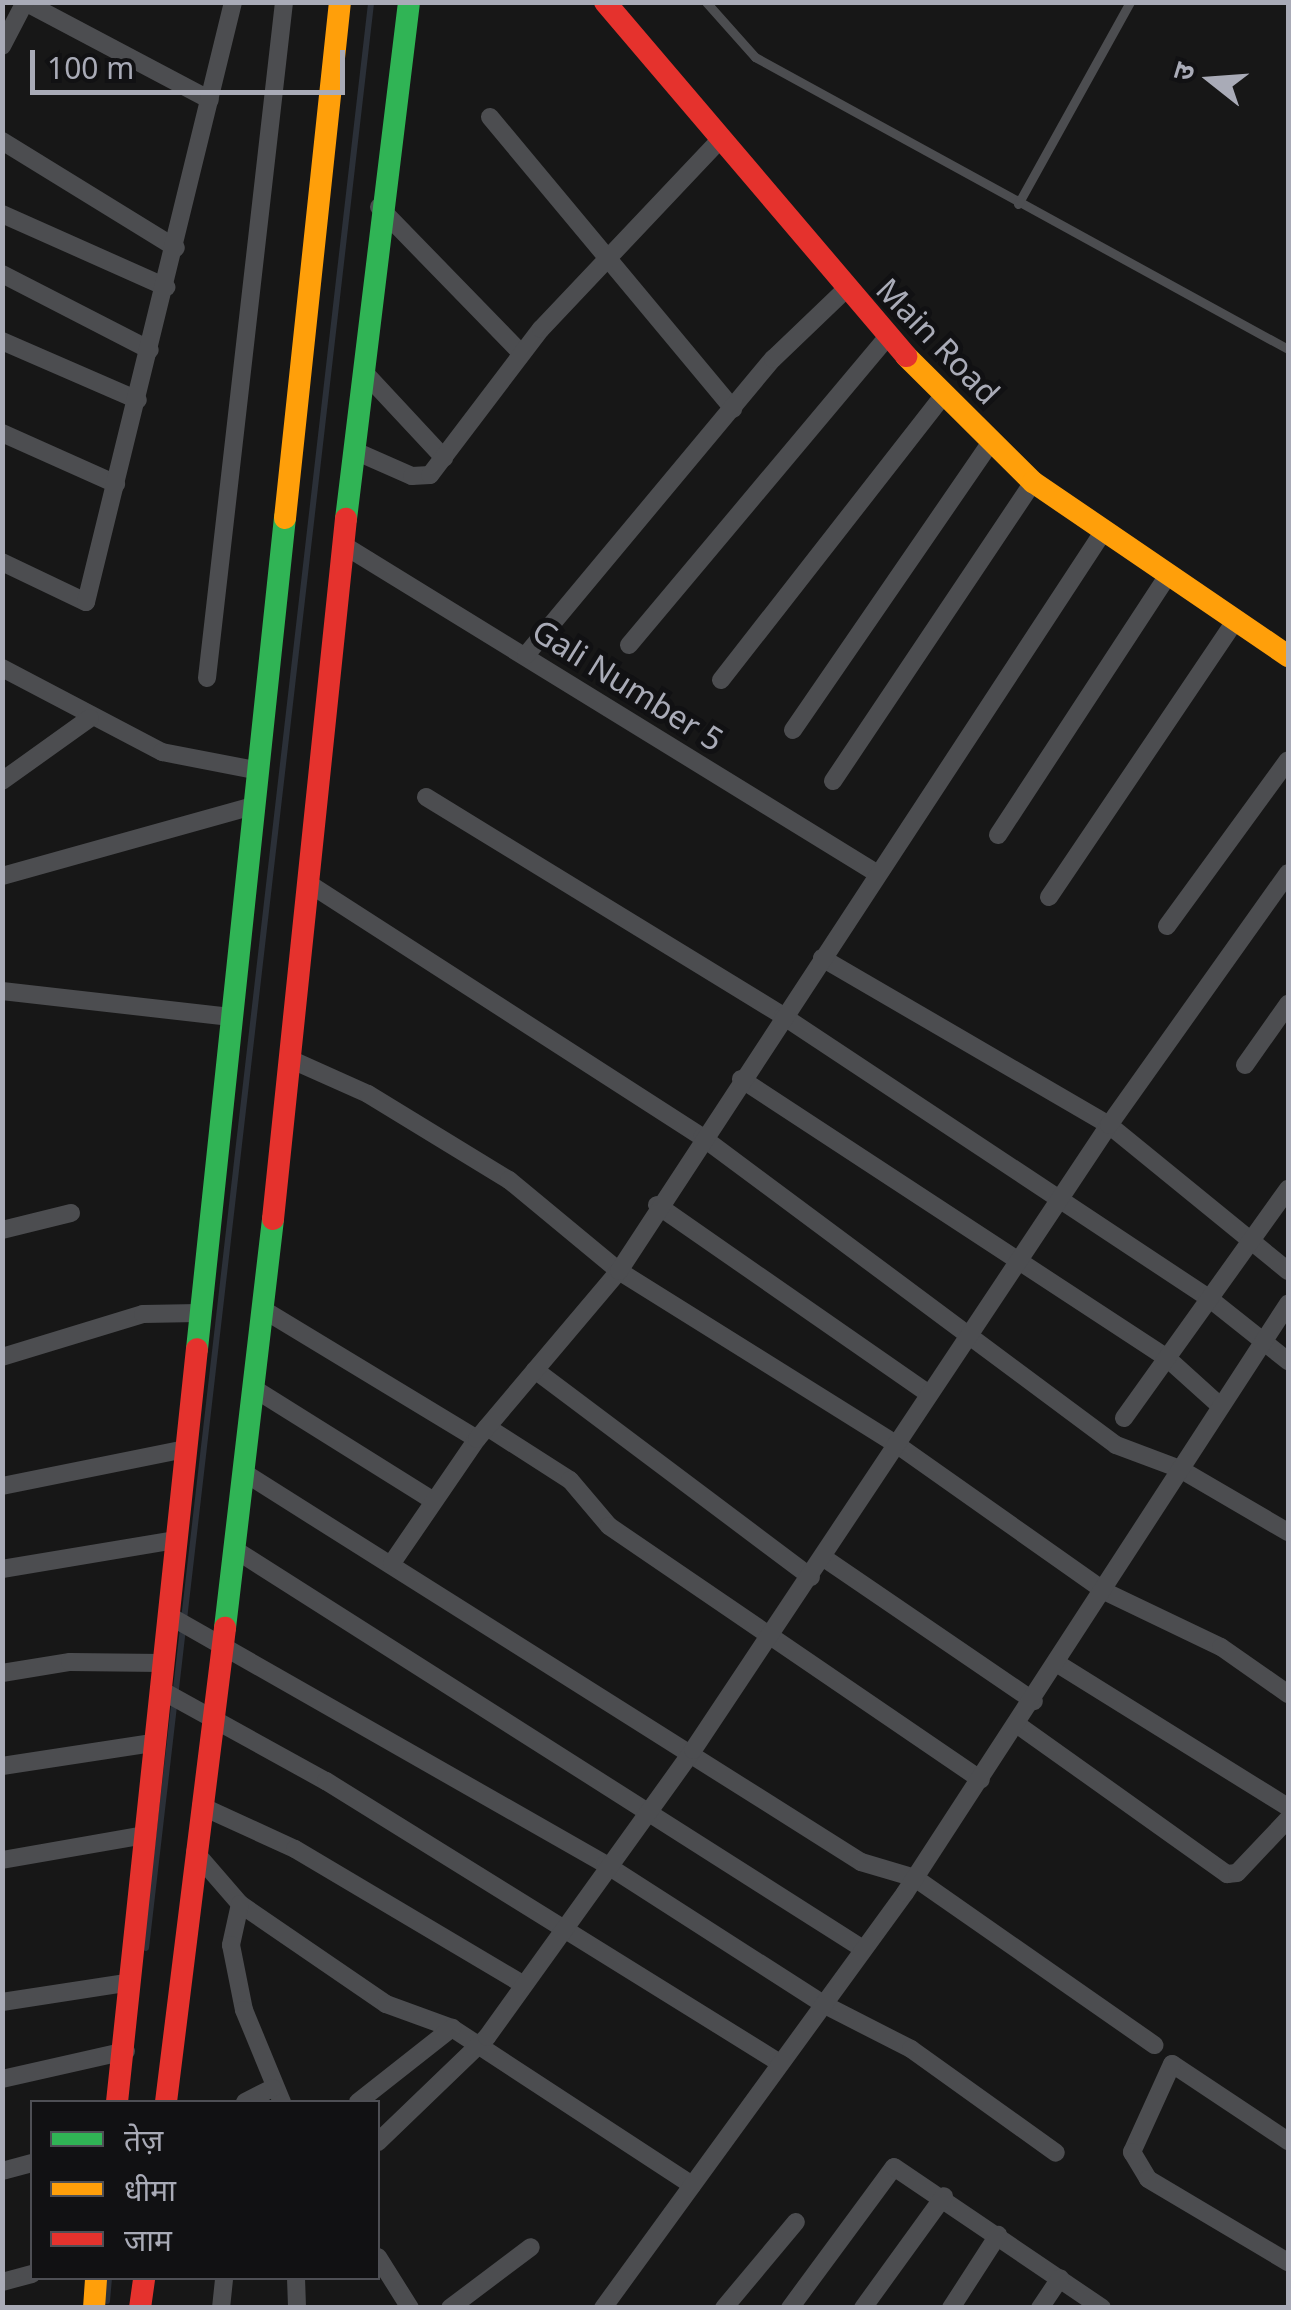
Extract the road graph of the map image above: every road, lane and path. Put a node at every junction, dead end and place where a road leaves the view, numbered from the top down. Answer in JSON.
{"nodes":[{"id":1,"x":25,"y":2,"type":"edge"},
{"id":2,"x":232,"y":2,"type":"edge"},
{"id":3,"x":284,"y":2,"type":"edge"},
{"id":4,"x":340,"y":2,"type":"edge"},
{"id":5,"x":409,"y":2,"type":"edge"},
{"id":6,"x":606,"y":2,"type":"edge"},
{"id":7,"x":706,"y":2,"type":"edge"},
{"id":8,"x":1130,"y":2,"type":"edge"},
{"id":9,"x":2,"y":46,"type":"edge"},
{"id":10,"x":210,"y":100,"type":"junction"},
{"id":11,"x":490,"y":117,"type":"dead end"},
{"id":12,"x":720,"y":140,"type":"junction"},
{"id":13,"x":2,"y":141,"type":"edge"},
{"id":14,"x":1018,"y":204,"type":"junction"},
{"id":15,"x":379,"y":207,"type":"junction"},
{"id":16,"x":2,"y":214,"type":"edge"},
{"id":17,"x":176,"y":248,"type":"junction"},
{"id":18,"x":609,"y":260,"type":"junction"},
{"id":19,"x":2,"y":274,"type":"edge"},
{"id":20,"x":166,"y":287,"type":"junction"},
{"id":21,"x":844,"y":291,"type":"junction"},
{"id":22,"x":887,"y":338,"type":"junction"},
{"id":23,"x":2,"y":342,"type":"edge"},
{"id":24,"x":1288,"y":349,"type":"edge"},
{"id":25,"x":150,"y":350,"type":"junction"},
{"id":26,"x":522,"y":353,"type":"junction"},
{"id":27,"x":362,"y":371,"type":"junction"},
{"id":28,"x":943,"y":396,"type":"junction"},
{"id":29,"x":138,"y":400,"type":"junction"},
{"id":30,"x":733,"y":410,"type":"junction"},
{"id":31,"x":2,"y":433,"type":"edge"},
{"id":32,"x":991,"y":442,"type":"junction"},
{"id":33,"x":355,"y":451,"type":"junction"},
{"id":34,"x":444,"y":458,"type":"junction"},
{"id":35,"x":1033,"y":482,"type":"junction"},
{"id":36,"x":116,"y":484,"type":"junction"},
{"id":37,"x":1102,"y":532,"type":"junction"},
{"id":38,"x":345,"y":546,"type":"junction"},
{"id":39,"x":2,"y":562,"type":"edge"},
{"id":40,"x":1167,"y":577,"type":"junction"},
{"id":41,"x":1234,"y":623,"type":"junction"},
{"id":42,"x":628,"y":645,"type":"dead end"},
{"id":43,"x":526,"y":655,"type":"junction"},
{"id":44,"x":1288,"y":656,"type":"edge"},
{"id":45,"x":2,"y":668,"type":"edge"},
{"id":46,"x":207,"y":678,"type":"dead end"},
{"id":47,"x":720,"y":680,"type":"dead end"},
{"id":48,"x":90,"y":718,"type":"junction"},
{"id":49,"x":793,"y":730,"type":"dead end"},
{"id":50,"x":1288,"y":760,"type":"edge"},
{"id":51,"x":255,"y":770,"type":"junction"},
{"id":52,"x":2,"y":781,"type":"edge"},
{"id":53,"x":832,"y":781,"type":"dead end"},
{"id":54,"x":426,"y":796,"type":"dead end"},
{"id":55,"x":252,"y":806,"type":"junction"},
{"id":56,"x":998,"y":835,"type":"dead end"},
{"id":57,"x":1288,"y":873,"type":"edge"},
{"id":58,"x":878,"y":874,"type":"junction"},
{"id":59,"x":2,"y":876,"type":"edge"},
{"id":60,"x":311,"y":885,"type":"junction"},
{"id":61,"x":1048,"y":897,"type":"dead end"},
{"id":62,"x":1166,"y":926,"type":"dead end"},
{"id":63,"x":822,"y":958,"type":"junction"},
{"id":64,"x":2,"y":991,"type":"edge"},
{"id":65,"x":1288,"y":1004,"type":"edge"},
{"id":66,"x":783,"y":1016,"type":"junction"},
{"id":67,"x":228,"y":1017,"type":"junction"},
{"id":68,"x":292,"y":1060,"type":"junction"},
{"id":69,"x":1245,"y":1065,"type":"dead end"},
{"id":70,"x":740,"y":1080,"type":"junction"},
{"id":71,"x":1109,"y":1125,"type":"junction"},
{"id":72,"x":702,"y":1137,"type":"junction"},
{"id":73,"x":1288,"y":1189,"type":"edge"},
{"id":74,"x":1060,"y":1200,"type":"junction"},
{"id":75,"x":656,"y":1205,"type":"junction"},
{"id":76,"x":71,"y":1213,"type":"dead end"},
{"id":77,"x":2,"y":1230,"type":"edge"},
{"id":78,"x":1253,"y":1240,"type":"junction"},
{"id":79,"x":1019,"y":1261,"type":"junction"},
{"id":80,"x":618,"y":1270,"type":"junction"},
{"id":81,"x":1288,"y":1271,"type":"edge"},
{"id":82,"x":1210,"y":1299,"type":"junction"},
{"id":83,"x":1288,"y":1304,"type":"edge"},
{"id":84,"x":264,"y":1310,"type":"junction"},
{"id":85,"x":198,"y":1313,"type":"junction"},
{"id":86,"x":969,"y":1333,"type":"junction"},
{"id":87,"x":1260,"y":1342,"type":"junction"},
{"id":88,"x":2,"y":1357,"type":"edge"},
{"id":89,"x":1167,"y":1358,"type":"junction"},
{"id":90,"x":1288,"y":1361,"type":"edge"},
{"id":91,"x":536,"y":1370,"type":"junction"},
{"id":92,"x":253,"y":1388,"type":"junction"},
{"id":93,"x":929,"y":1394,"type":"junction"},
{"id":94,"x":1219,"y":1404,"type":"junction"},
{"id":95,"x":1124,"y":1418,"type":"dead end"},
{"id":96,"x":482,"y":1433,"type":"junction"},
{"id":97,"x":896,"y":1444,"type":"junction"},
{"id":98,"x":185,"y":1449,"type":"junction"},
{"id":99,"x":1180,"y":1469,"type":"junction"},
{"id":100,"x":243,"y":1472,"type":"junction"},
{"id":101,"x":2,"y":1486,"type":"edge"},
{"id":102,"x":432,"y":1500,"type":"junction"},
{"id":103,"x":1288,"y":1532,"type":"edge"},
{"id":104,"x":175,"y":1540,"type":"junction"},
{"id":105,"x":234,"y":1549,"type":"junction"},
{"id":106,"x":824,"y":1558,"type":"junction"},
{"id":107,"x":392,"y":1563,"type":"junction"},
{"id":108,"x":2,"y":1569,"type":"edge"},
{"id":109,"x":811,"y":1577,"type":"junction"},
{"id":110,"x":1106,"y":1592,"type":"junction"},
{"id":111,"x":168,"y":1615,"type":"junction"},
{"id":112,"x":772,"y":1634,"type":"junction"},
{"id":113,"x":221,"y":1646,"type":"junction"},
{"id":114,"x":162,"y":1663,"type":"junction"},
{"id":115,"x":1058,"y":1664,"type":"junction"},
{"id":116,"x":2,"y":1673,"type":"edge"},
{"id":117,"x":159,"y":1689,"type":"junction"},
{"id":118,"x":1288,"y":1694,"type":"edge"},
{"id":119,"x":1034,"y":1701,"type":"junction"},
{"id":120,"x":212,"y":1718,"type":"junction"},
{"id":121,"x":1018,"y":1725,"type":"junction"},
{"id":122,"x":152,"y":1743,"type":"junction"},
{"id":123,"x":693,"y":1750,"type":"junction"},
{"id":124,"x":2,"y":1766,"type":"edge"},
{"id":125,"x":981,"y":1780,"type":"junction"},
{"id":126,"x":201,"y":1806,"type":"junction"},
{"id":127,"x":1288,"y":1807,"type":"edge"},
{"id":128,"x":645,"y":1810,"type":"junction"},
{"id":129,"x":1288,"y":1819,"type":"edge"},
{"id":130,"x":140,"y":1836,"type":"junction"},
{"id":131,"x":195,"y":1852,"type":"junction"},
{"id":132,"x":2,"y":1860,"type":"edge"},
{"id":133,"x":605,"y":1864,"type":"junction"},
{"id":134,"x":914,"y":1878,"type":"junction"},
{"id":135,"x":240,"y":1904,"type":"junction"},
{"id":136,"x":564,"y":1924,"type":"junction"},
{"id":137,"x":864,"y":1949,"type":"junction"},
{"id":138,"x":125,"y":1982,"type":"junction"},
{"id":139,"x":522,"y":1984,"type":"junction"},
{"id":140,"x":2,"y":2002,"type":"edge"},
{"id":141,"x":823,"y":2004,"type":"junction"},
{"id":142,"x":452,"y":2028,"type":"junction"},
{"id":143,"x":480,"y":2044,"type":"junction"},
{"id":144,"x":1154,"y":2045,"type":"dead end"},
{"id":145,"x":126,"y":2051,"type":"junction"},
{"id":146,"x":780,"y":2064,"type":"junction"},
{"id":147,"x":2,"y":2079,"type":"edge"},
{"id":148,"x":277,"y":2095,"type":"edge"},
{"id":149,"x":117,"y":2100,"type":"edge"},
{"id":150,"x":166,"y":2100,"type":"edge"},
{"id":151,"x":361,"y":2100,"type":"edge"},
{"id":152,"x":380,"y":2140,"type":"edge"},
{"id":153,"x":1288,"y":2141,"type":"edge"},
{"id":154,"x":1056,"y":2153,"type":"dead end"},
{"id":155,"x":30,"y":2164,"type":"edge"},
{"id":156,"x":2,"y":2171,"type":"edge"},
{"id":157,"x":692,"y":2185,"type":"junction"},
{"id":158,"x":944,"y":2196,"type":"junction"},
{"id":159,"x":796,"y":2222,"type":"dead end"},
{"id":160,"x":998,"y":2235,"type":"junction"},
{"id":161,"x":531,"y":2246,"type":"dead end"},
{"id":162,"x":380,"y":2260,"type":"edge"},
{"id":163,"x":1288,"y":2262,"type":"edge"},
{"id":164,"x":30,"y":2275,"type":"edge"},
{"id":165,"x":1060,"y":2278,"type":"junction"},
{"id":166,"x":96,"y":2280,"type":"edge"},
{"id":167,"x":144,"y":2280,"type":"edge"},
{"id":168,"x":224,"y":2280,"type":"edge"},
{"id":169,"x":296,"y":2280,"type":"edge"},
{"id":170,"x":2,"y":2282,"type":"edge"},
{"id":171,"x":94,"y":2308,"type":"edge"},
{"id":172,"x":140,"y":2308,"type":"edge"},
{"id":173,"x":221,"y":2308,"type":"edge"},
{"id":174,"x":296,"y":2308,"type":"edge"},
{"id":175,"x":410,"y":2308,"type":"edge"},
{"id":176,"x":450,"y":2308,"type":"edge"},
{"id":177,"x":603,"y":2308,"type":"edge"},
{"id":178,"x":724,"y":2308,"type":"edge"},
{"id":179,"x":790,"y":2308,"type":"edge"},
{"id":180,"x":863,"y":2308,"type":"edge"},
{"id":181,"x":951,"y":2308,"type":"edge"},
{"id":182,"x":1040,"y":2308,"type":"edge"},
{"id":183,"x":1102,"y":2308,"type":"edge"}],
"edges":[{"from":1,"to":9,"type":"street"},
{"from":1,"to":10,"type":"street"},
{"from":2,"to":10,"type":"street"},
{"from":3,"to":46,"type":"street"},
{"from":4,"to":51,"type":"street"},
{"from":5,"to":15,"type":"street"},
{"from":6,"to":12,"type":"street","name":"Main Road"},
{"from":7,"to":14,"type":"lane"},
{"from":8,"to":14,"type":"lane"},
{"from":10,"to":17,"type":"street"},
{"from":11,"to":18,"type":"street"},
{"from":12,"to":18,"type":"street"},
{"from":12,"to":21,"type":"street","name":"Main Road"},
{"from":13,"to":17,"type":"street"},
{"from":14,"to":24,"type":"lane"},
{"from":15,"to":26,"type":"street"},
{"from":15,"to":27,"type":"street"},
{"from":16,"to":20,"type":"street"},
{"from":17,"to":20,"type":"street"},
{"from":18,"to":26,"type":"street"},
{"from":18,"to":30,"type":"street"},
{"from":19,"to":25,"type":"street"},
{"from":20,"to":25,"type":"street"},
{"from":21,"to":22,"type":"street","name":"Main Road"},
{"from":21,"to":30,"type":"street"},
{"from":22,"to":28,"type":"street","name":"Main Road"},
{"from":22,"to":42,"type":"street"},
{"from":23,"to":29,"type":"street"},
{"from":25,"to":29,"type":"street"},
{"from":26,"to":34,"type":"street"},
{"from":27,"to":33,"type":"street"},
{"from":27,"to":34,"type":"street"},
{"from":28,"to":32,"type":"street","name":"Main Road"},
{"from":28,"to":47,"type":"street"},
{"from":29,"to":36,"type":"street"},
{"from":30,"to":43,"type":"street"},
{"from":31,"to":36,"type":"street"},
{"from":32,"to":35,"type":"street","name":"Main Road"},
{"from":32,"to":49,"type":"street"},
{"from":33,"to":34,"type":"street"},
{"from":33,"to":38,"type":"street"},
{"from":35,"to":37,"type":"street","name":"Main Road"},
{"from":35,"to":53,"type":"street"},
{"from":36,"to":39,"type":"street"},
{"from":37,"to":40,"type":"street","name":"Main Road"},
{"from":37,"to":58,"type":"street"},
{"from":38,"to":43,"type":"street","name":"Gali Number 5"},
{"from":38,"to":60,"type":"street"},
{"from":40,"to":41,"type":"street","name":"Main Road"},
{"from":40,"to":56,"type":"street"},
{"from":41,"to":44,"type":"street","name":"Main Road"},
{"from":41,"to":61,"type":"street"},
{"from":43,"to":58,"type":"street","name":"Gali Number 5"},
{"from":45,"to":48,"type":"street"},
{"from":48,"to":51,"type":"street"},
{"from":48,"to":52,"type":"street"},
{"from":50,"to":62,"type":"street"},
{"from":51,"to":55,"type":"street"},
{"from":54,"to":66,"type":"street"},
{"from":55,"to":59,"type":"street"},
{"from":55,"to":67,"type":"street"},
{"from":57,"to":71,"type":"street"},
{"from":58,"to":63,"type":"street"},
{"from":60,"to":68,"type":"street"},
{"from":60,"to":72,"type":"street"},
{"from":63,"to":66,"type":"street"},
{"from":63,"to":71,"type":"street"},
{"from":64,"to":67,"type":"street"},
{"from":65,"to":69,"type":"street"},
{"from":66,"to":70,"type":"street"},
{"from":66,"to":74,"type":"street"},
{"from":67,"to":85,"type":"street"},
{"from":68,"to":80,"type":"street"},
{"from":68,"to":84,"type":"street"},
{"from":70,"to":72,"type":"street"},
{"from":70,"to":79,"type":"street"},
{"from":71,"to":74,"type":"street"},
{"from":71,"to":78,"type":"street"},
{"from":72,"to":75,"type":"street"},
{"from":72,"to":86,"type":"street"},
{"from":73,"to":78,"type":"street"},
{"from":74,"to":79,"type":"street"},
{"from":74,"to":82,"type":"street"},
{"from":75,"to":80,"type":"street"},
{"from":75,"to":93,"type":"street"},
{"from":76,"to":77,"type":"street"},
{"from":78,"to":81,"type":"street"},
{"from":78,"to":82,"type":"street"},
{"from":79,"to":86,"type":"street"},
{"from":79,"to":89,"type":"street"},
{"from":80,"to":91,"type":"street"},
{"from":80,"to":97,"type":"street"},
{"from":82,"to":87,"type":"street"},
{"from":82,"to":89,"type":"street"},
{"from":83,"to":87,"type":"street"},
{"from":84,"to":92,"type":"street"},
{"from":84,"to":96,"type":"street"},
{"from":85,"to":88,"type":"street"},
{"from":85,"to":98,"type":"street"},
{"from":86,"to":93,"type":"street"},
{"from":86,"to":99,"type":"street"},
{"from":87,"to":90,"type":"street"},
{"from":87,"to":94,"type":"street"},
{"from":89,"to":94,"type":"street"},
{"from":89,"to":95,"type":"street"},
{"from":91,"to":96,"type":"street"},
{"from":91,"to":109,"type":"street"},
{"from":92,"to":100,"type":"street"},
{"from":92,"to":102,"type":"street"},
{"from":93,"to":97,"type":"street"},
{"from":94,"to":99,"type":"street"},
{"from":96,"to":102,"type":"street"},
{"from":96,"to":112,"type":"street"},
{"from":97,"to":106,"type":"street"},
{"from":97,"to":110,"type":"street"},
{"from":98,"to":101,"type":"street"},
{"from":98,"to":104,"type":"street"},
{"from":99,"to":103,"type":"street"},
{"from":99,"to":110,"type":"street"},
{"from":100,"to":105,"type":"street"},
{"from":100,"to":107,"type":"street"},
{"from":102,"to":107,"type":"street"},
{"from":104,"to":108,"type":"street"},
{"from":104,"to":111,"type":"street"},
{"from":105,"to":113,"type":"street"},
{"from":105,"to":128,"type":"street"},
{"from":106,"to":109,"type":"street"},
{"from":106,"to":119,"type":"street"},
{"from":107,"to":123,"type":"street"},
{"from":109,"to":112,"type":"street"},
{"from":110,"to":115,"type":"street"},
{"from":110,"to":118,"type":"street"},
{"from":111,"to":113,"type":"street"},
{"from":111,"to":114,"type":"street"},
{"from":112,"to":123,"type":"street"},
{"from":112,"to":125,"type":"street"},
{"from":113,"to":120,"type":"street"},
{"from":113,"to":133,"type":"street"},
{"from":114,"to":116,"type":"street"},
{"from":114,"to":117,"type":"street"},
{"from":115,"to":119,"type":"street"},
{"from":115,"to":127,"type":"street"},
{"from":117,"to":120,"type":"street"},
{"from":117,"to":122,"type":"street"},
{"from":119,"to":121,"type":"street"},
{"from":120,"to":126,"type":"street"},
{"from":120,"to":136,"type":"street"},
{"from":121,"to":125,"type":"street"},
{"from":121,"to":129,"type":"street"},
{"from":122,"to":124,"type":"street"},
{"from":122,"to":130,"type":"street"},
{"from":123,"to":128,"type":"street"},
{"from":123,"to":134,"type":"street"},
{"from":125,"to":134,"type":"street"},
{"from":126,"to":131,"type":"street"},
{"from":126,"to":139,"type":"street"},
{"from":128,"to":133,"type":"street"},
{"from":128,"to":137,"type":"street"},
{"from":130,"to":132,"type":"street"},
{"from":130,"to":138,"type":"street"},
{"from":131,"to":135,"type":"street"},
{"from":131,"to":150,"type":"street"},
{"from":133,"to":136,"type":"street"},
{"from":133,"to":141,"type":"street"},
{"from":134,"to":137,"type":"street"},
{"from":134,"to":144,"type":"street"},
{"from":135,"to":142,"type":"street"},
{"from":135,"to":148,"type":"street"},
{"from":136,"to":139,"type":"street"},
{"from":136,"to":146,"type":"street"},
{"from":137,"to":141,"type":"street"},
{"from":138,"to":140,"type":"street"},
{"from":138,"to":145,"type":"street"},
{"from":139,"to":143,"type":"street"},
{"from":141,"to":146,"type":"street"},
{"from":141,"to":154,"type":"street"},
{"from":142,"to":143,"type":"street"},
{"from":142,"to":151,"type":"street"},
{"from":143,"to":152,"type":"street"},
{"from":143,"to":157,"type":"street"},
{"from":145,"to":147,"type":"street"},
{"from":145,"to":149,"type":"street"},
{"from":146,"to":157,"type":"street"},
{"from":153,"to":163,"type":"street"},
{"from":155,"to":156,"type":"street"},
{"from":157,"to":177,"type":"street"},
{"from":158,"to":160,"type":"street"},
{"from":158,"to":179,"type":"street"},
{"from":158,"to":180,"type":"street"},
{"from":159,"to":178,"type":"street"},
{"from":160,"to":165,"type":"street"},
{"from":160,"to":181,"type":"street"},
{"from":161,"to":176,"type":"street"},
{"from":162,"to":175,"type":"street"},
{"from":164,"to":170,"type":"street"},
{"from":165,"to":182,"type":"street"},
{"from":165,"to":183,"type":"street"},
{"from":166,"to":171,"type":"street"},
{"from":167,"to":172,"type":"street"},
{"from":168,"to":173,"type":"street"},
{"from":169,"to":174,"type":"street"}]}
